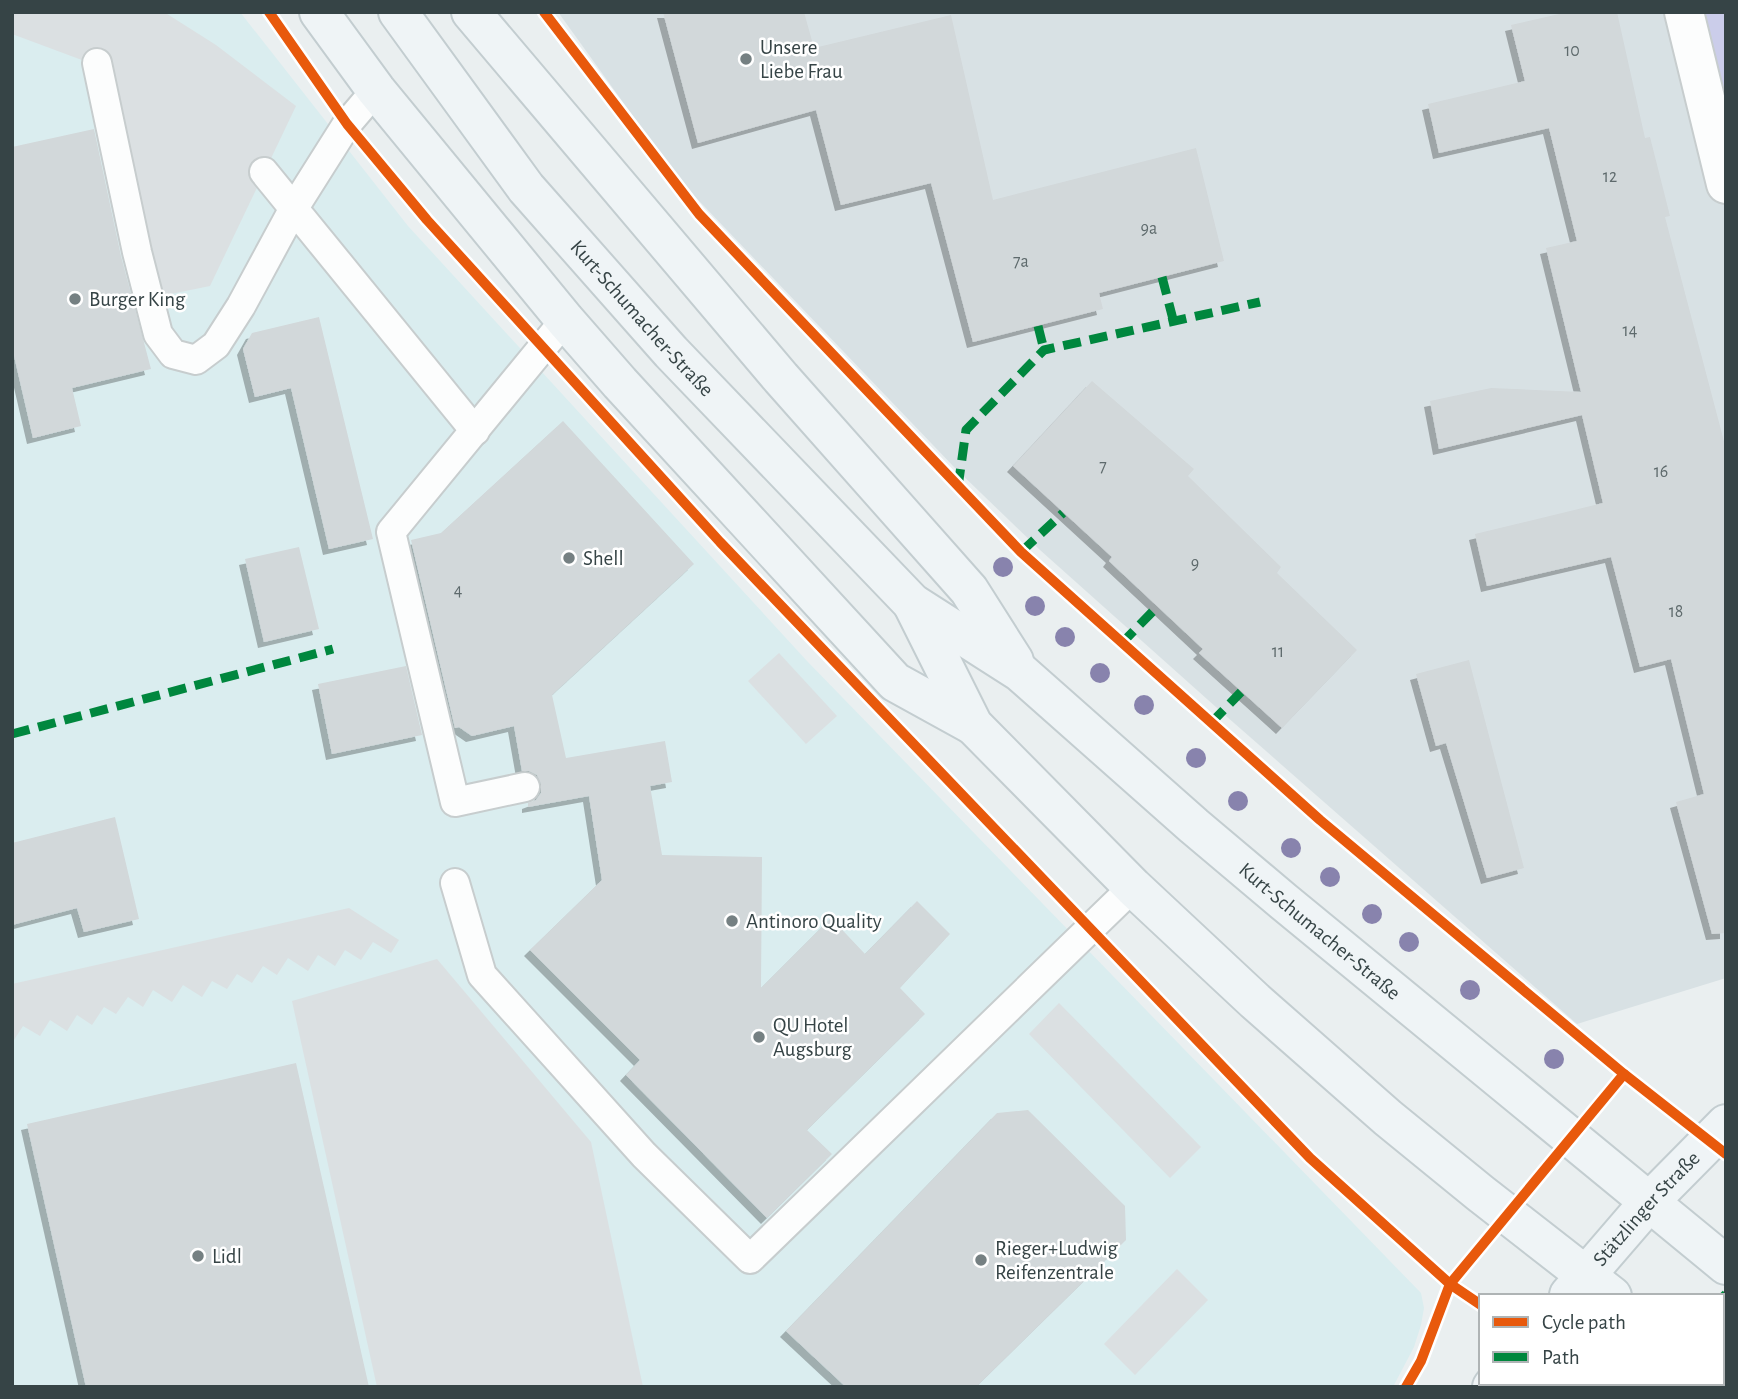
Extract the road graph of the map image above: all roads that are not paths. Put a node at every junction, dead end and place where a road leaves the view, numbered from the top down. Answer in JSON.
{"nodes":[{"id":1,"x":319,"y":12,"type":"edge"},
{"id":2,"x":398,"y":12,"type":"edge"},
{"id":3,"x":471,"y":12,"type":"edge"},
{"id":4,"x":1684,"y":12,"type":"edge"},
{"id":5,"x":97,"y":63,"type":"dead end"},
{"id":6,"x":376,"y":90,"type":"junction"},
{"id":7,"x":264,"y":172,"type":"dead end"},
{"id":8,"x":1726,"y":184,"type":"edge"},
{"id":9,"x":294,"y":208,"type":"junction"},
{"id":10,"x":565,"y":320,"type":"junction"},
{"id":11,"x":475,"y":431,"type":"junction"},
{"id":12,"x":912,"y":603,"type":"junction"},
{"id":13,"x":1020,"y":672,"type":"junction"},
{"id":14,"x":973,"y":725,"type":"junction"},
{"id":15,"x":525,"y":787,"type":"dead end"},
{"id":16,"x":455,"y":883,"type":"dead end"},
{"id":17,"x":1133,"y":887,"type":"junction"},
{"id":18,"x":1726,"y":1124,"type":"edge"},
{"id":19,"x":1650,"y":1202,"type":"junction"},
{"id":20,"x":1726,"y":1265,"type":"edge"},
{"id":21,"x":1589,"y":1289,"type":"edge"}],
"edges":[{"from":1,"to":6,"type":"main road"},
{"from":2,"to":12,"type":"main road","name":"Kurt-Schumacher-Straße"},
{"from":3,"to":13,"type":"main road"},
{"from":4,"to":8,"type":"street"},
{"from":5,"to":9,"type":"lane"},
{"from":6,"to":9,"type":"lane"},
{"from":6,"to":10,"type":"main road"},
{"from":7,"to":9,"type":"lane"},
{"from":9,"to":11,"type":"lane"},
{"from":10,"to":11,"type":"lane"},
{"from":10,"to":14,"type":"main road"},
{"from":11,"to":15,"type":"lane"},
{"from":12,"to":13,"type":"main road","name":"Kurt-Schumacher-Straße"},
{"from":12,"to":14,"type":"main road","name":"Kurt-Schumacher-Straße"},
{"from":13,"to":19,"type":"main road","name":"Kurt-Schumacher-Straße"},
{"from":14,"to":17,"type":"main road","name":"Kurt-Schumacher-Straße"},
{"from":16,"to":17,"type":"lane"},
{"from":17,"to":21,"type":"main road","name":"Kurt-Schumacher-Straße"},
{"from":18,"to":19,"type":"main road","name":"Stätzlinger Straße"},
{"from":19,"to":20,"type":"main road","name":"Kurt-Schumacher-Straße"},
{"from":19,"to":21,"type":"main road","name":"Stätzlinger Straße"}]}
